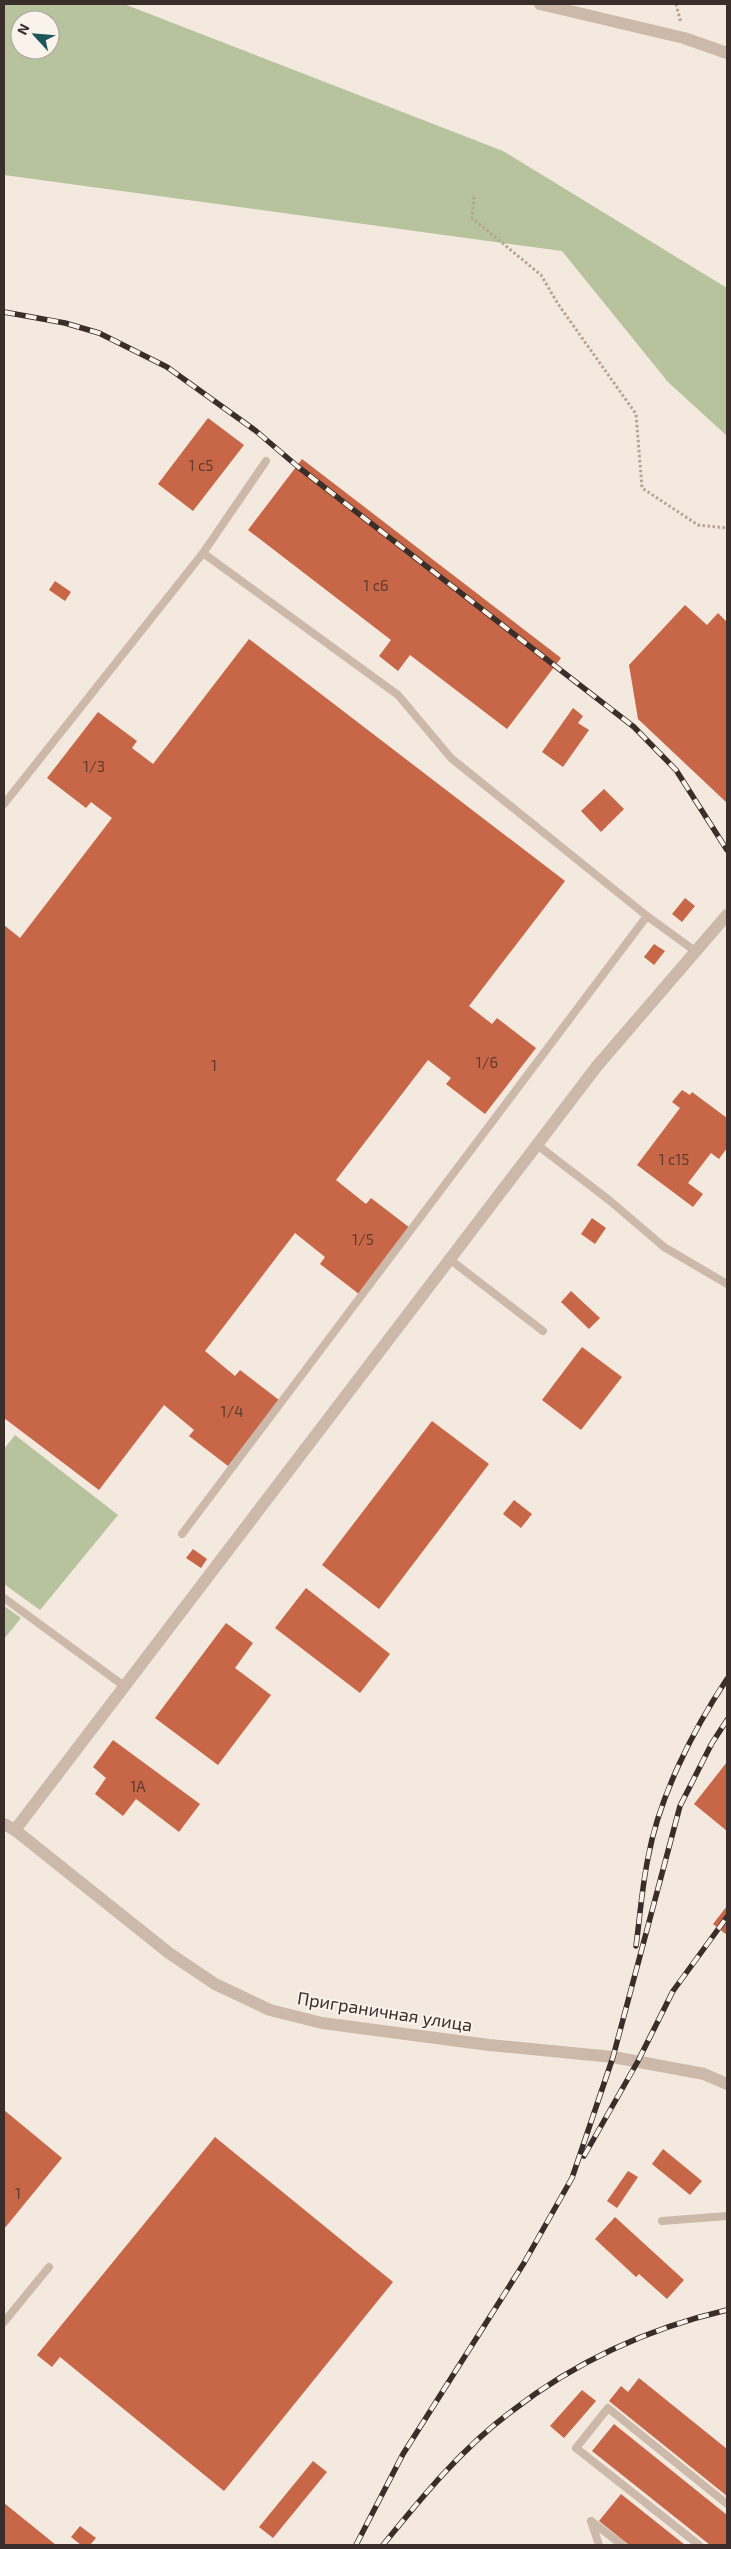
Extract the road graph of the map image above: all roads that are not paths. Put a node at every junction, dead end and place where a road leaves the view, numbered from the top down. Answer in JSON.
{"nodes":[{"id":1,"x":540,"y":4,"type":"edge"},
{"id":2,"x":727,"y":52,"type":"edge"},
{"id":3,"x":266,"y":461,"type":"dead end"},
{"id":4,"x":203,"y":553,"type":"junction"},
{"id":5,"x":4,"y":804,"type":"edge"},
{"id":6,"x":727,"y":914,"type":"edge"},
{"id":7,"x":647,"y":916,"type":"junction"},
{"id":8,"x":695,"y":951,"type":"junction"},
{"id":9,"x":536,"y":1144,"type":"junction"},
{"id":10,"x":448,"y":1258,"type":"junction"},
{"id":11,"x":727,"y":1284,"type":"edge"},
{"id":12,"x":543,"y":1331,"type":"dead end"},
{"id":13,"x":182,"y":1534,"type":"dead end"},
{"id":14,"x":4,"y":1598,"type":"edge"},
{"id":15,"x":124,"y":1686,"type":"junction"},
{"id":16,"x":9,"y":1827,"type":"edge"},
{"id":17,"x":727,"y":2084,"type":"edge"},
{"id":18,"x":727,"y":2216,"type":"edge"},
{"id":19,"x":662,"y":2220,"type":"dead end"},
{"id":20,"x":49,"y":2267,"type":"dead end"},
{"id":21,"x":4,"y":2322,"type":"edge"},
{"id":22,"x":727,"y":2504,"type":"edge"},
{"id":23,"x":599,"y":2545,"type":"edge"},
{"id":24,"x":622,"y":2545,"type":"edge"},
{"id":25,"x":699,"y":2545,"type":"edge"}],
"edges":[{"from":1,"to":2,"type":"street"},
{"from":3,"to":4,"type":"lane"},
{"from":4,"to":5,"type":"lane"},
{"from":4,"to":7,"type":"lane"},
{"from":6,"to":8,"type":"street"},
{"from":7,"to":8,"type":"lane"},
{"from":7,"to":13,"type":"lane"},
{"from":8,"to":9,"type":"street"},
{"from":9,"to":10,"type":"street"},
{"from":9,"to":11,"type":"lane"},
{"from":10,"to":12,"type":"lane"},
{"from":10,"to":15,"type":"street"},
{"from":14,"to":15,"type":"lane"},
{"from":15,"to":16,"type":"street"},
{"from":16,"to":17,"type":"street","name":"Приграничная улица"},
{"from":18,"to":19,"type":"lane"},
{"from":20,"to":21,"type":"lane"},
{"from":22,"to":25,"type":"lane"},
{"from":23,"to":24,"type":"lane"}]}
